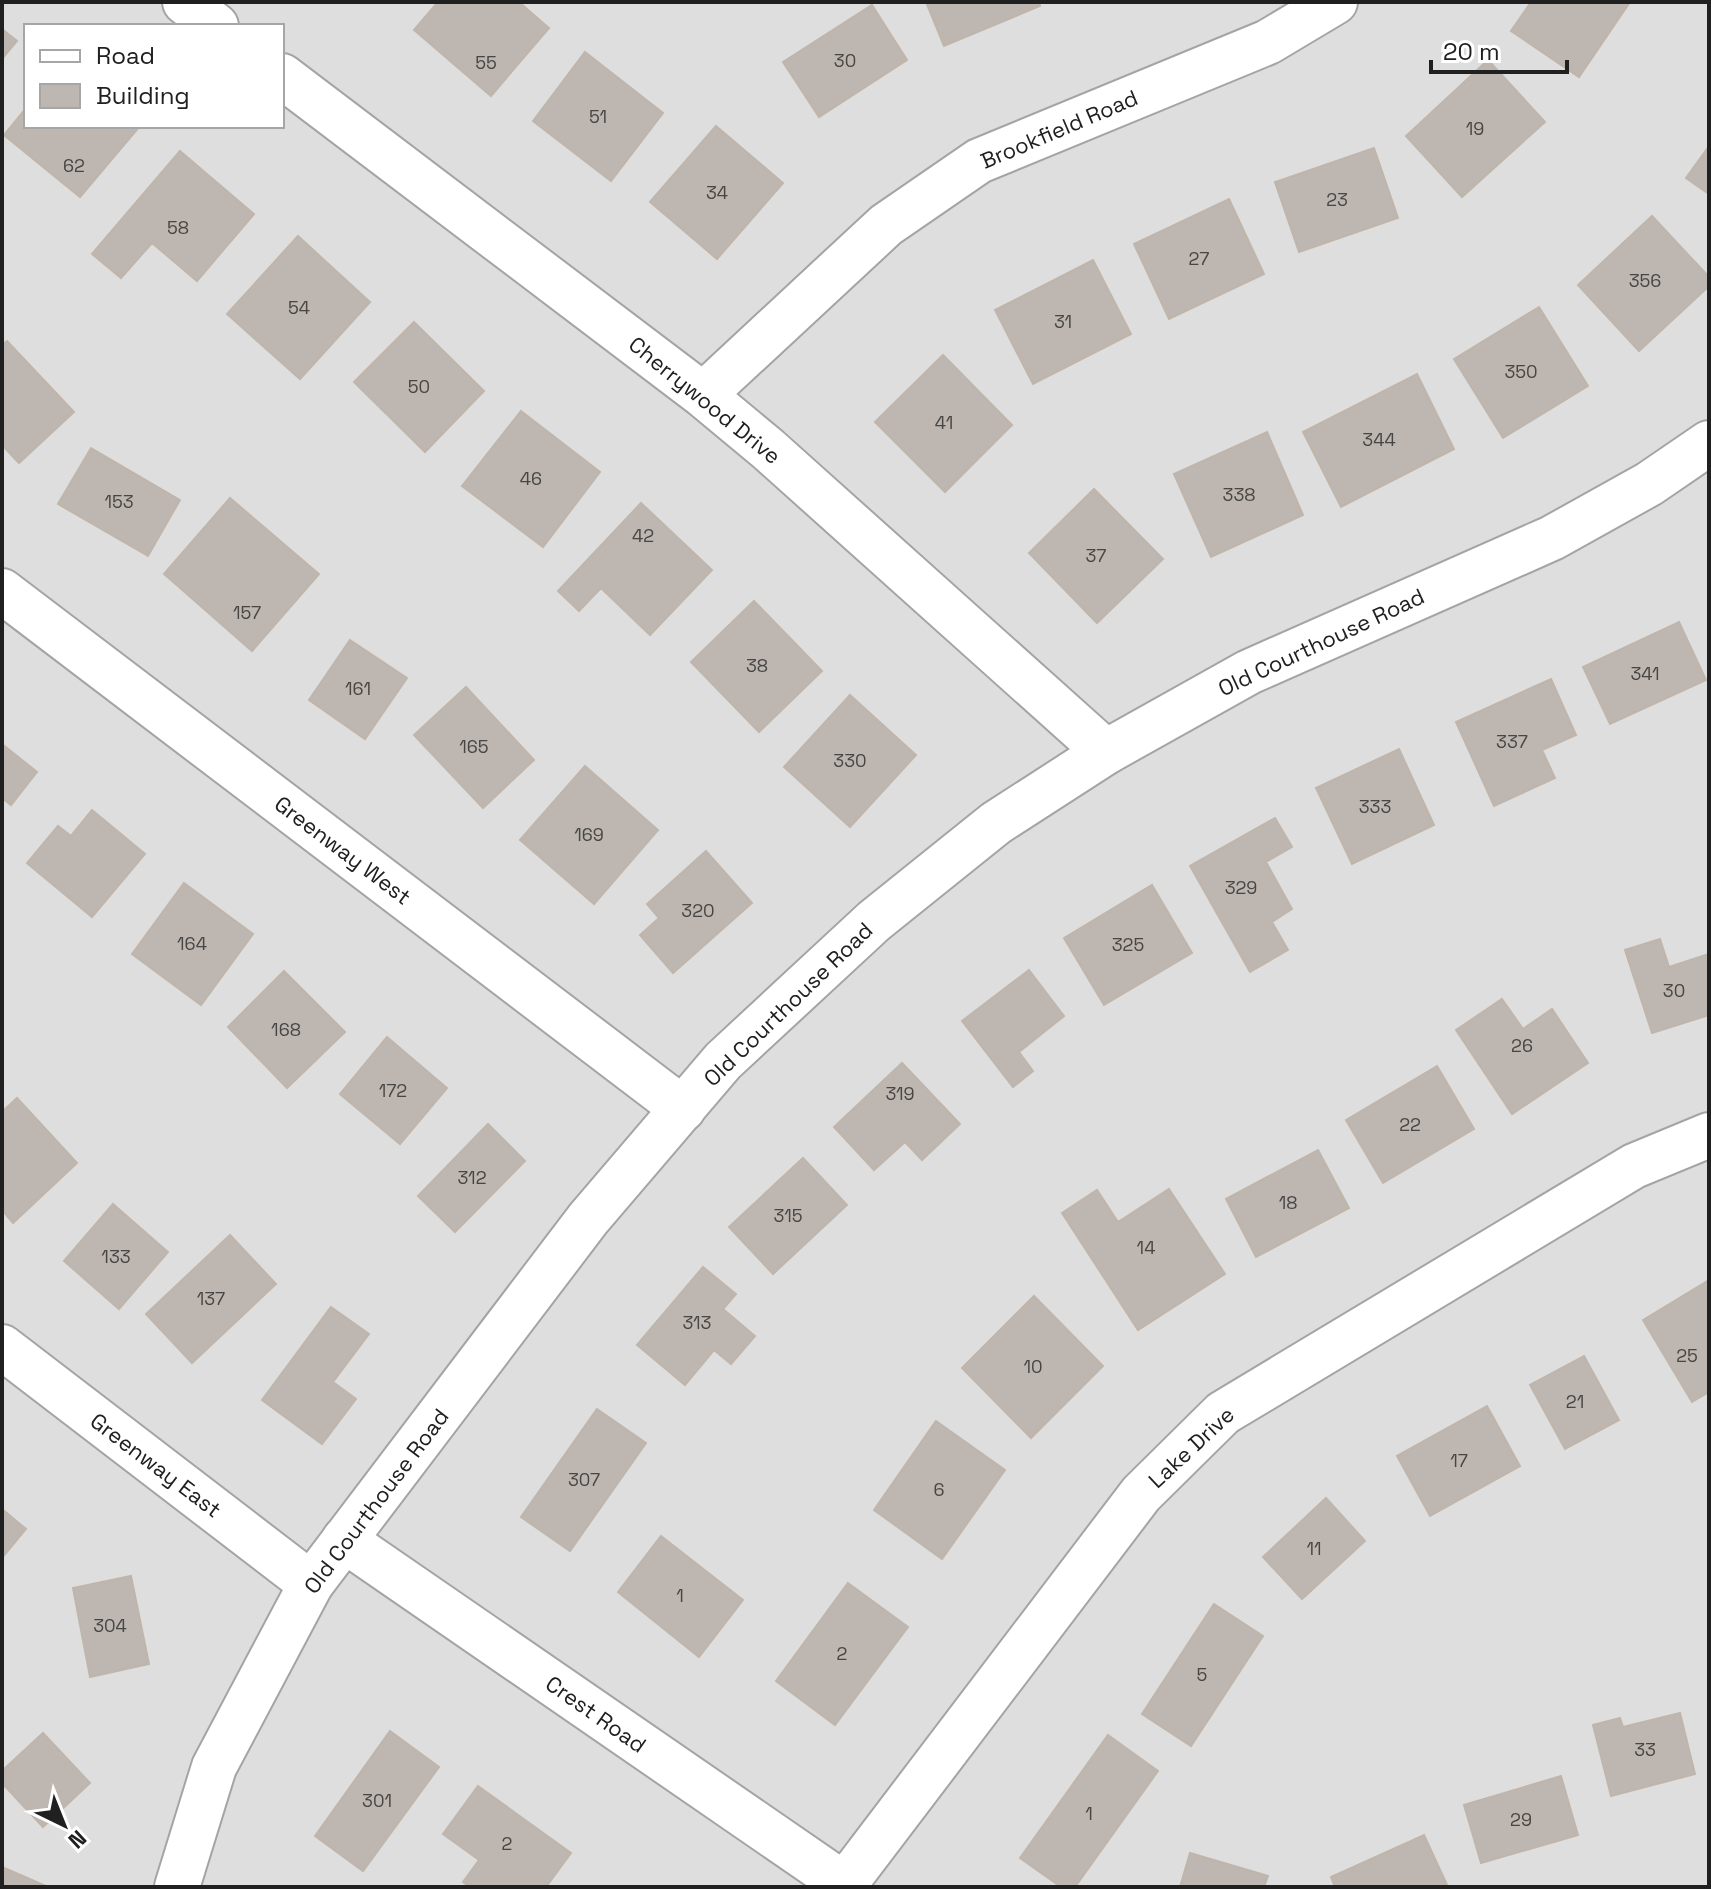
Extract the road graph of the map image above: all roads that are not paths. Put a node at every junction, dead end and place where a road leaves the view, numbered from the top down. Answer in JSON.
{"nodes":[{"id":1,"x":185,"y":2,"type":"edge"},
{"id":2,"x":1335,"y":2,"type":"edge"},
{"id":3,"x":213,"y":24,"type":"edge"},
{"id":4,"x":284,"y":78,"type":"edge"},
{"id":5,"x":703,"y":395,"type":"junction"},
{"id":6,"x":1709,"y":443,"type":"edge"},
{"id":7,"x":2,"y":591,"type":"edge"},
{"id":8,"x":1106,"y":752,"type":"junction"},
{"id":9,"x":683,"y":1109,"type":"junction"},
{"id":10,"x":1709,"y":1135,"type":"edge"},
{"id":11,"x":2,"y":1347,"type":"edge"},
{"id":12,"x":344,"y":1540,"type":"junction"},
{"id":13,"x":311,"y":1584,"type":"junction"},
{"id":14,"x":846,"y":1886,"type":"edge"},
{"id":15,"x":177,"y":1887,"type":"edge"}],
"edges":[{"from":1,"to":3,"type":"street"},
{"from":2,"to":5,"type":"street","name":"Brookfield Road"},
{"from":4,"to":5,"type":"street","name":"Cherrywood Drive"},
{"from":5,"to":8,"type":"street","name":"Cherrywood Drive"},
{"from":6,"to":8,"type":"street","name":"Old Courthouse Road"},
{"from":7,"to":9,"type":"street","name":"Greenway West"},
{"from":8,"to":9,"type":"street","name":"Old Courthouse Road"},
{"from":9,"to":12,"type":"street","name":"Old Courthouse Road"},
{"from":10,"to":14,"type":"street","name":"Lake Drive"},
{"from":11,"to":13,"type":"street","name":"Greenway East"},
{"from":12,"to":13,"type":"street","name":"Old Courthouse Road"},
{"from":12,"to":14,"type":"street","name":"Crest Road"},
{"from":13,"to":15,"type":"street","name":"Old Courthouse Road"}]}
